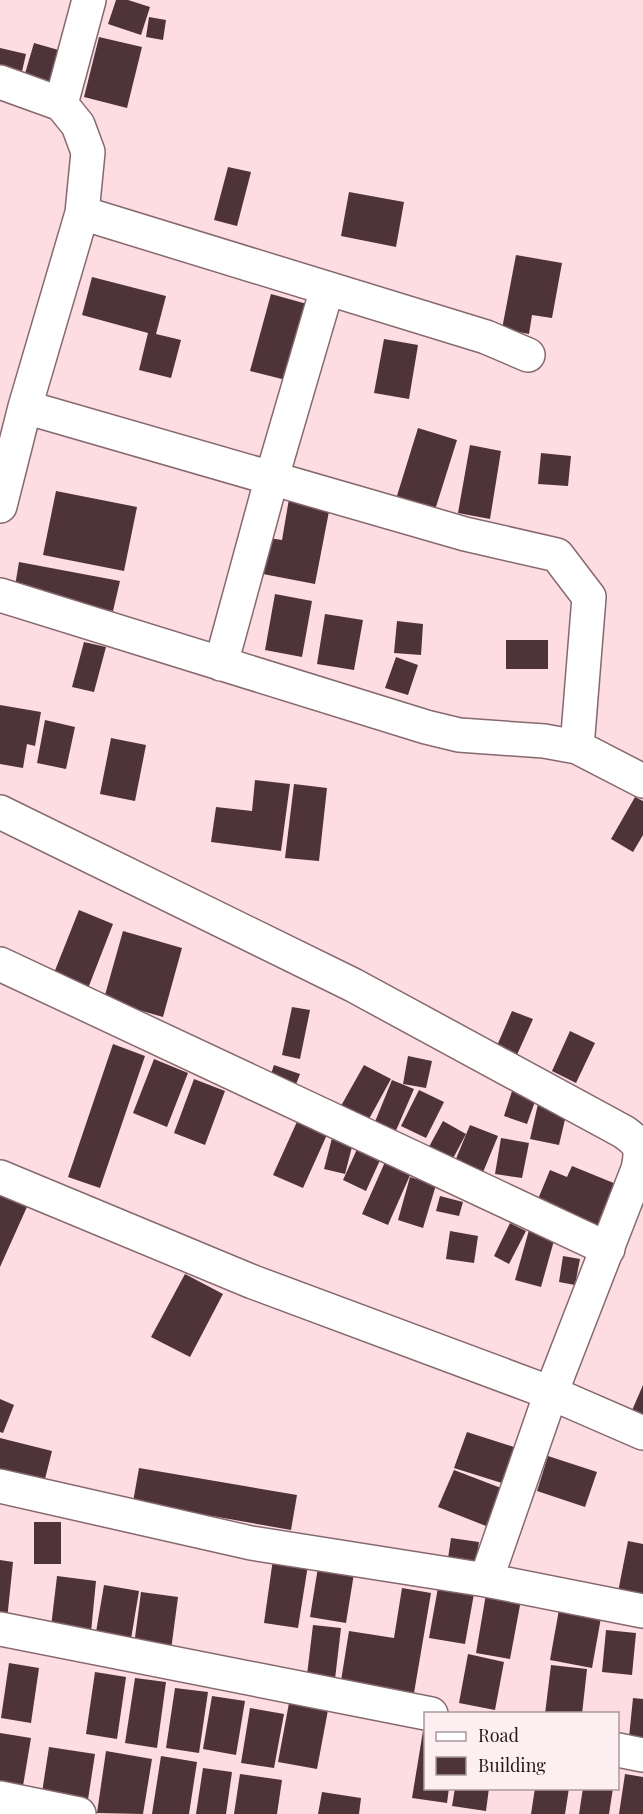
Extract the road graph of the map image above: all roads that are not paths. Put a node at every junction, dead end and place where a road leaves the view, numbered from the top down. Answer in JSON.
{"nodes":[{"id":1,"x":89,"y":0,"type":"edge"},
{"id":2,"x":0,"y":82,"type":"edge"},
{"id":3,"x":61,"y":104,"type":"junction"},
{"id":4,"x":81,"y":213,"type":"junction"},
{"id":5,"x":327,"y":289,"type":"junction"},
{"id":6,"x":528,"y":355,"type":"dead end"},
{"id":7,"x":25,"y":407,"type":"junction"},
{"id":8,"x":272,"y":477,"type":"junction"},
{"id":9,"x":0,"y":506,"type":"edge"},
{"id":10,"x":0,"y":595,"type":"edge"},
{"id":11,"x":221,"y":664,"type":"junction"},
{"id":12,"x":578,"y":747,"type":"junction"},
{"id":13,"x":643,"y":781,"type":"edge"},
{"id":14,"x":0,"y":812,"type":"edge"},
{"id":15,"x":0,"y":964,"type":"edge"},
{"id":16,"x":0,"y":1177,"type":"edge"},
{"id":17,"x":638,"y":1181,"type":"edge"},
{"id":18,"x":608,"y":1249,"type":"junction"},
{"id":19,"x":551,"y":1394,"type":"junction"},
{"id":20,"x":643,"y":1433,"type":"edge"},
{"id":21,"x":0,"y":1486,"type":"edge"},
{"id":22,"x":486,"y":1580,"type":"junction"},
{"id":23,"x":643,"y":1611,"type":"edge"},
{"id":24,"x":0,"y":1629,"type":"edge"},
{"id":25,"x":426,"y":1712,"type":"edge"},
{"id":26,"x":619,"y":1750,"type":"edge"},
{"id":27,"x":643,"y":1755,"type":"edge"},
{"id":28,"x":0,"y":1798,"type":"edge"},
{"id":29,"x":79,"y":1814,"type":"edge"}],
"edges":[{"from":1,"to":3,"type":"street"},
{"from":2,"to":3,"type":"street"},
{"from":3,"to":4,"type":"street"},
{"from":4,"to":5,"type":"street"},
{"from":4,"to":7,"type":"street"},
{"from":5,"to":6,"type":"street"},
{"from":5,"to":8,"type":"street"},
{"from":7,"to":8,"type":"street"},
{"from":7,"to":9,"type":"street"},
{"from":8,"to":11,"type":"street"},
{"from":8,"to":12,"type":"street"},
{"from":10,"to":11,"type":"street"},
{"from":11,"to":12,"type":"street"},
{"from":12,"to":13,"type":"street"},
{"from":14,"to":17,"type":"street"},
{"from":15,"to":18,"type":"street"},
{"from":16,"to":19,"type":"street"},
{"from":17,"to":18,"type":"street"},
{"from":18,"to":19,"type":"street"},
{"from":19,"to":20,"type":"street"},
{"from":19,"to":22,"type":"street"},
{"from":21,"to":22,"type":"street"},
{"from":22,"to":23,"type":"street"},
{"from":24,"to":25,"type":"street"},
{"from":26,"to":27,"type":"street"},
{"from":28,"to":29,"type":"street"}]}
